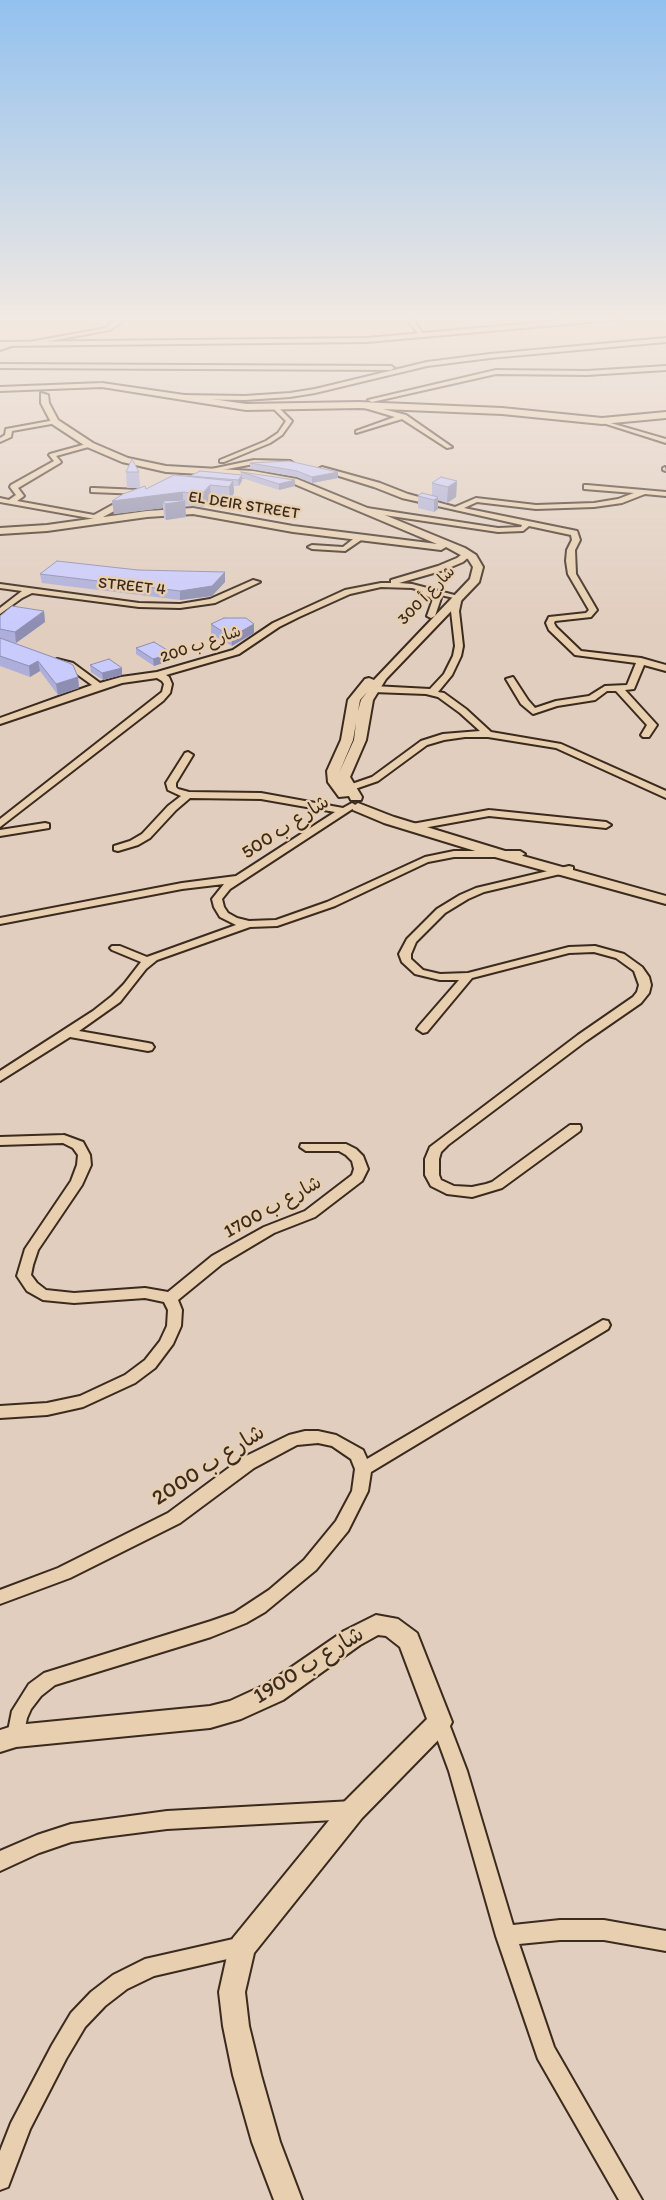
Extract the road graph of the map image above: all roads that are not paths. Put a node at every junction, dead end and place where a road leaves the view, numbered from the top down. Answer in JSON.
{"nodes":[{"id":1,"x":288,"y":420,"type":"edge"},
{"id":2,"x":393,"y":420,"type":"edge"},
{"id":3,"x":409,"y":420,"type":"edge"},
{"id":4,"x":587,"y":420,"type":"edge"},
{"id":5,"x":616,"y":420,"type":"edge"},
{"id":6,"x":602,"y":421,"type":"junction"},
{"id":7,"x":56,"y":422,"type":"joint"},
{"id":8,"x":358,"y":432,"type":"dead end"},
{"id":9,"x":0,"y":440,"type":"edge"},
{"id":10,"x":666,"y":441,"type":"edge"},
{"id":11,"x":90,"y":445,"type":"junction"},
{"id":12,"x":449,"y":447,"type":"dead end"},
{"id":13,"x":296,"y":464,"type":"edge"},
{"id":14,"x":317,"y":468,"type":"edge"},
{"id":15,"x":202,"y":471,"type":"junction"},
{"id":16,"x":183,"y":480,"type":"edge"},
{"id":17,"x":587,"y":487,"type":"dead end"},
{"id":18,"x":94,"y":490,"type":"dead end"},
{"id":19,"x":644,"y":492,"type":"junction"},
{"id":20,"x":666,"y":494,"type":"edge"},
{"id":21,"x":0,"y":500,"type":"edge"},
{"id":22,"x":11,"y":502,"type":"junction"},
{"id":23,"x":456,"y":509,"type":"junction"},
{"id":24,"x":367,"y":510,"type":"junction"},
{"id":25,"x":95,"y":518,"type":"junction"},
{"id":26,"x":109,"y":520,"type":"junction"},
{"id":27,"x":527,"y":524,"type":"junction"},
{"id":28,"x":0,"y":531,"type":"edge"},
{"id":29,"x":360,"y":538,"type":"junction"},
{"id":30,"x":453,"y":547,"type":"junction"},
{"id":31,"x":312,"y":548,"type":"dead end"},
{"id":32,"x":468,"y":554,"type":"junction"},
{"id":33,"x":256,"y":582,"type":"dead end"},
{"id":34,"x":386,"y":584,"type":"junction"},
{"id":35,"x":404,"y":585,"type":"junction"},
{"id":36,"x":0,"y":586,"type":"edge"},
{"id":37,"x":18,"y":592,"type":"junction"},
{"id":38,"x":454,"y":596,"type":"junction"},
{"id":39,"x":0,"y":612,"type":"edge"},
{"id":40,"x":431,"y":616,"type":"junction"},
{"id":41,"x":53,"y":658,"type":"edge"},
{"id":42,"x":641,"y":661,"type":"junction"},
{"id":43,"x":666,"y":668,"type":"edge"},
{"id":44,"x":158,"y":675,"type":"junction"},
{"id":45,"x":510,"y":679,"type":"dead end"},
{"id":46,"x":99,"y":686,"type":"junction"},
{"id":47,"x":618,"y":688,"type":"junction"},
{"id":48,"x":368,"y":689,"type":"junction"},
{"id":49,"x":433,"y":692,"type":"junction"},
{"id":50,"x":0,"y":721,"type":"edge"},
{"id":51,"x":350,"y":724,"type":"junction"},
{"id":52,"x":362,"y":724,"type":"junction"},
{"id":53,"x":488,"y":734,"type":"junction"},
{"id":54,"x":646,"y":734,"type":"dead end"},
{"id":55,"x":188,"y":755,"type":"dead end"},
{"id":56,"x":342,"y":764,"type":"junction"},
{"id":57,"x":188,"y":795,"type":"junction"},
{"id":58,"x":666,"y":796,"type":"edge"},
{"id":59,"x":354,"y":801,"type":"junction"},
{"id":60,"x":0,"y":824,"type":"edge"},
{"id":61,"x":606,"y":824,"type":"dead end"},
{"id":62,"x":45,"y":826,"type":"dead end"},
{"id":63,"x":418,"y":826,"type":"junction"},
{"id":64,"x":0,"y":833,"type":"edge"},
{"id":65,"x":118,"y":848,"type":"dead end"},
{"id":66,"x":500,"y":854,"type":"junction"},
{"id":67,"x":520,"y":854,"type":"junction"},
{"id":68,"x":564,"y":870,"type":"junction"},
{"id":69,"x":240,"y":878,"type":"junction"},
{"id":70,"x":666,"y":893,"type":"edge"},
{"id":71,"x":666,"y":900,"type":"edge"},
{"id":72,"x":0,"y":922,"type":"edge"},
{"id":73,"x":248,"y":924,"type":"junction"},
{"id":74,"x":116,"y":948,"type":"dead end"},
{"id":75,"x":147,"y":962,"type":"junction"},
{"id":76,"x":468,"y":976,"type":"junction"},
{"id":77,"x":423,"y":1029,"type":"dead end"},
{"id":78,"x":68,"y":1032,"type":"junction"},
{"id":79,"x":148,"y":1047,"type":"dead end"},
{"id":80,"x":26,"y":1058,"type":"junction"},
{"id":81,"x":0,"y":1065,"type":"edge"},
{"id":82,"x":0,"y":1076,"type":"edge"},
{"id":83,"x":575,"y":1128,"type":"dead end"},
{"id":84,"x":0,"y":1140,"type":"edge"},
{"id":85,"x":306,"y":1147,"type":"dead end"},
{"id":86,"x":170,"y":1298,"type":"junction"},
{"id":87,"x":603,"y":1325,"type":"dead end"},
{"id":88,"x":0,"y":1412,"type":"edge"},
{"id":89,"x":363,"y":1469,"type":"junction"},
{"id":90,"x":0,"y":1597,"type":"edge"},
{"id":91,"x":440,"y":1722,"type":"junction"},
{"id":92,"x":8,"y":1738,"type":"edge"},
{"id":93,"x":353,"y":1810,"type":"junction"},
{"id":94,"x":0,"y":1861,"type":"edge"},
{"id":95,"x":506,"y":1936,"type":"junction"},
{"id":96,"x":666,"y":1941,"type":"edge"},
{"id":97,"x":242,"y":1948,"type":"junction"},
{"id":98,"x":0,"y":2179,"type":"edge"},
{"id":99,"x":288,"y":2200,"type":"edge"},
{"id":100,"x":631,"y":2200,"type":"edge"}],
"edges":[{"from":1,"to":15,"type":"street"},
{"from":2,"to":8,"type":"street"},
{"from":3,"to":12,"type":"street"},
{"from":4,"to":6,"type":"street"},
{"from":5,"to":6,"type":"street"},
{"from":6,"to":10,"type":"street"},
{"from":7,"to":9,"type":"street"},
{"from":7,"to":11,"type":"street"},
{"from":11,"to":15,"type":"street"},
{"from":11,"to":22,"type":"street"},
{"from":13,"to":15,"type":"street"},
{"from":14,"to":23,"type":"street"},
{"from":15,"to":16,"type":"street"},
{"from":15,"to":24,"type":"street"},
{"from":17,"to":19,"type":"street"},
{"from":18,"to":25,"type":"street"},
{"from":19,"to":20,"type":"street"},
{"from":19,"to":23,"type":"street"},
{"from":21,"to":22,"type":"street"},
{"from":22,"to":25,"type":"street"},
{"from":23,"to":27,"type":"street"},
{"from":24,"to":27,"type":"street"},
{"from":24,"to":30,"type":"street"},
{"from":25,"to":26,"type":"street"},
{"from":26,"to":28,"type":"street","name":"EL DEIR STREET"},
{"from":26,"to":29,"type":"street","name":"EL DEIR STREET"},
{"from":27,"to":42,"type":"street"},
{"from":29,"to":30,"type":"street","name":"EL DEIR STREET"},
{"from":29,"to":31,"type":"street"},
{"from":30,"to":32,"type":"street"},
{"from":32,"to":34,"type":"street"},
{"from":32,"to":38,"type":"street","name":"شارع أ 300"},
{"from":33,"to":37,"type":"street","name":"STREET 4"},
{"from":34,"to":35,"type":"street","name":"شارع ب 200"},
{"from":34,"to":44,"type":"street","name":"شارع ب 200"},
{"from":35,"to":38,"type":"street","name":"شارع ب 200"},
{"from":35,"to":40,"type":"street","name":"شارع ب 200"},
{"from":36,"to":37,"type":"street","name":"STREET 4"},
{"from":37,"to":39,"type":"street"},
{"from":38,"to":40,"type":"street","name":"شارع أ 300"},
{"from":38,"to":48,"type":"street","name":"شارع أ 300"},
{"from":38,"to":49,"type":"street"},
{"from":40,"to":48,"type":"street","name":"شارع أ 300"},
{"from":41,"to":46,"type":"street"},
{"from":42,"to":43,"type":"street"},
{"from":42,"to":47,"type":"street"},
{"from":44,"to":46,"type":"street","name":"شارع ب 200"},
{"from":44,"to":60,"type":"street"},
{"from":45,"to":47,"type":"street"},
{"from":46,"to":50,"type":"street","name":"شارع ب 200"},
{"from":47,"to":54,"type":"street"},
{"from":48,"to":49,"type":"street"},
{"from":48,"to":51,"type":"street","name":"شارع أ 300"},
{"from":48,"to":52,"type":"street","name":"شارع أ 300"},
{"from":49,"to":53,"type":"street"},
{"from":51,"to":52,"type":"street"},
{"from":51,"to":56,"type":"street","name":"شارع أ 300"},
{"from":52,"to":56,"type":"street","name":"شارع أ 300"},
{"from":53,"to":58,"type":"street"},
{"from":53,"to":59,"type":"street"},
{"from":55,"to":57,"type":"street"},
{"from":56,"to":59,"type":"street"},
{"from":57,"to":59,"type":"street"},
{"from":57,"to":65,"type":"street"},
{"from":59,"to":63,"type":"street"},
{"from":59,"to":69,"type":"street","name":"شارع ب 500"},
{"from":61,"to":63,"type":"street"},
{"from":62,"to":64,"type":"street"},
{"from":63,"to":66,"type":"street"},
{"from":63,"to":67,"type":"street"},
{"from":66,"to":67,"type":"street"},
{"from":66,"to":68,"type":"street"},
{"from":66,"to":73,"type":"street"},
{"from":67,"to":68,"type":"street"},
{"from":68,"to":70,"type":"street"},
{"from":68,"to":71,"type":"street"},
{"from":68,"to":76,"type":"street"},
{"from":69,"to":72,"type":"street"},
{"from":69,"to":73,"type":"street","name":"شارع ب 500"},
{"from":73,"to":75,"type":"street"},
{"from":74,"to":75,"type":"street"},
{"from":75,"to":78,"type":"street"},
{"from":76,"to":77,"type":"street"},
{"from":76,"to":83,"type":"street"},
{"from":78,"to":79,"type":"street"},
{"from":78,"to":80,"type":"street"},
{"from":80,"to":81,"type":"street"},
{"from":80,"to":82,"type":"street"},
{"from":84,"to":86,"type":"street"},
{"from":85,"to":86,"type":"street","name":"شارع ب 1700"},
{"from":86,"to":88,"type":"street"},
{"from":87,"to":89,"type":"street"},
{"from":89,"to":90,"type":"street","name":"شارع ب 2000"},
{"from":89,"to":92,"type":"street"},
{"from":91,"to":92,"type":"street","name":"شارع ب 1900"},
{"from":91,"to":93,"type":"street"},
{"from":91,"to":95,"type":"street"},
{"from":93,"to":94,"type":"street"},
{"from":93,"to":97,"type":"street"},
{"from":95,"to":96,"type":"street"},
{"from":95,"to":100,"type":"street"},
{"from":97,"to":98,"type":"street"},
{"from":97,"to":99,"type":"street"}]}
